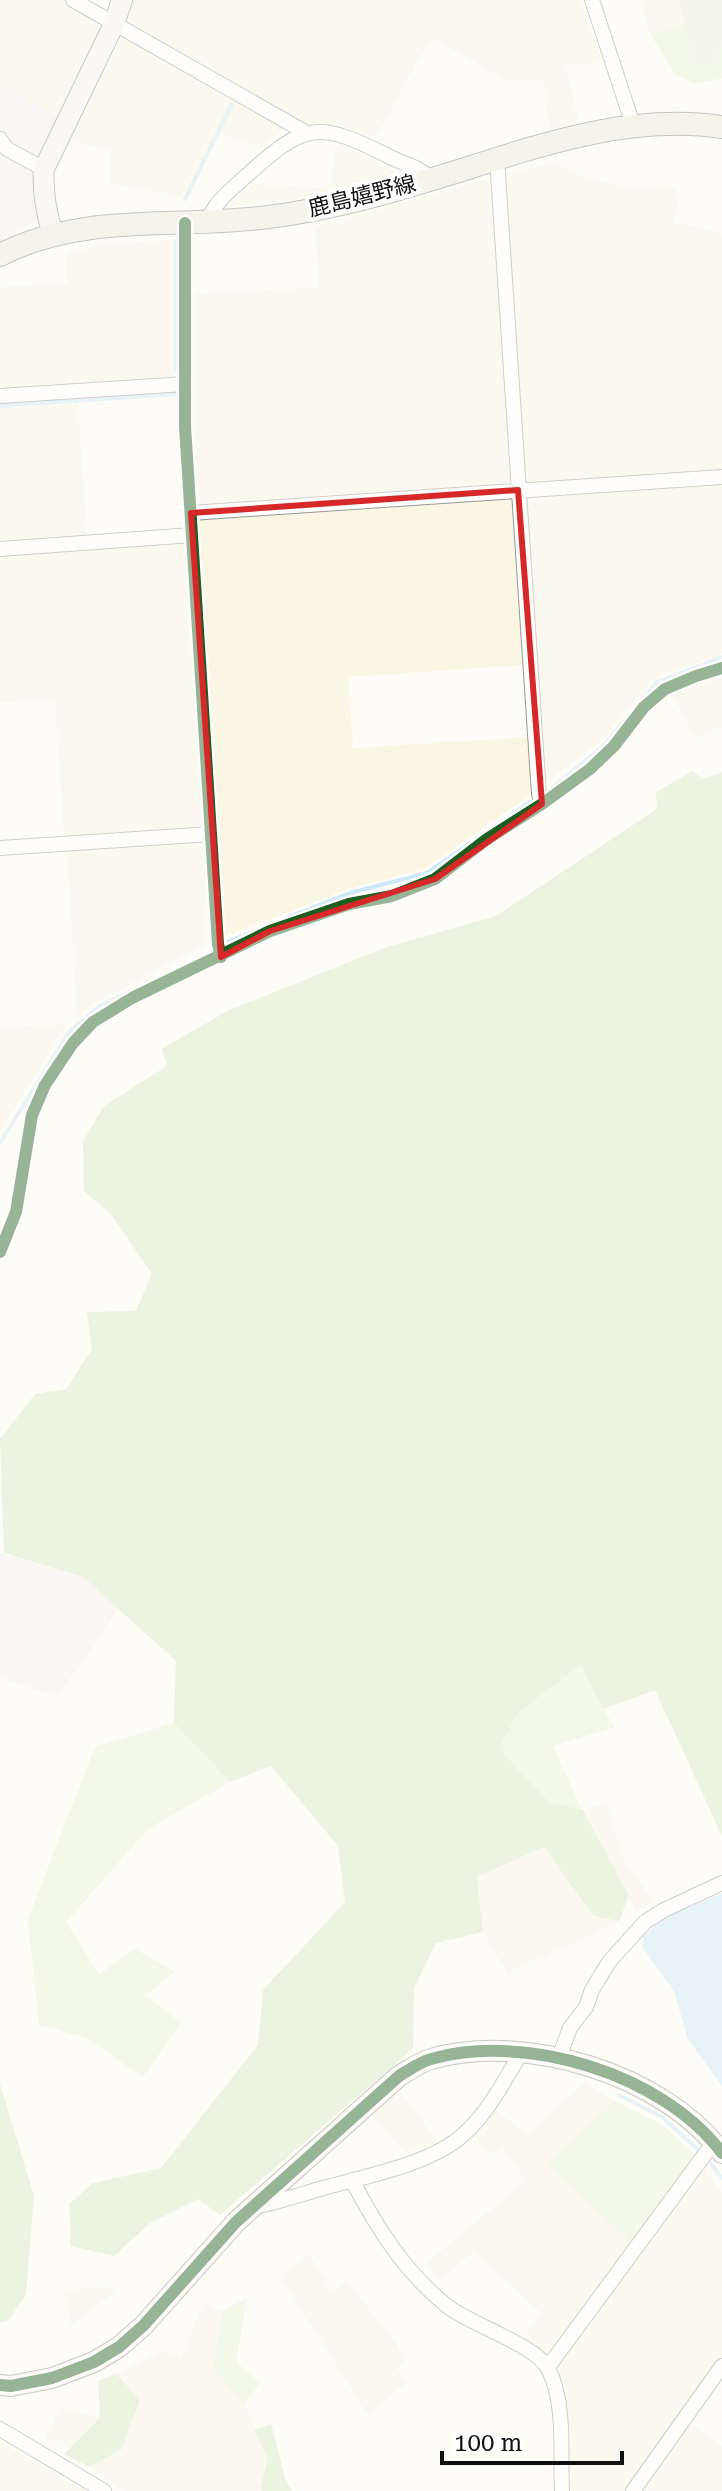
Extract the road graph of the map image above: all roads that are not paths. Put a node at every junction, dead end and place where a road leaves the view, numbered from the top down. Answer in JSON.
{"nodes":[{"id":1,"x":73,"y":0,"type":"edge"},
{"id":2,"x":122,"y":0,"type":"edge"},
{"id":3,"x":592,"y":0,"type":"edge"},
{"id":4,"x":114,"y":24,"type":"junction"},
{"id":5,"x":633,"y":125,"type":"junction"},
{"id":6,"x":722,"y":127,"type":"edge"},
{"id":7,"x":305,"y":132,"type":"junction"},
{"id":8,"x":0,"y":139,"type":"edge"},
{"id":9,"x":497,"y":159,"type":"junction"},
{"id":10,"x":44,"y":169,"type":"junction"},
{"id":11,"x":431,"y":179,"type":"junction"},
{"id":12,"x":196,"y":223,"type":"junction"},
{"id":13,"x":53,"y":236,"type":"junction"},
{"id":14,"x":0,"y":255,"type":"edge"},
{"id":15,"x":185,"y":384,"type":"junction"},
{"id":16,"x":0,"y":396,"type":"edge"},
{"id":17,"x":722,"y":477,"type":"edge"},
{"id":18,"x":518,"y":490,"type":"junction"},
{"id":19,"x":191,"y":513,"type":"junction"},
{"id":20,"x":192,"y":535,"type":"junction"},
{"id":21,"x":0,"y":549,"type":"edge"},
{"id":22,"x":722,"y":668,"type":"edge"},
{"id":23,"x":542,"y":804,"type":"junction"},
{"id":24,"x":211,"y":834,"type":"junction"},
{"id":25,"x":0,"y":848,"type":"edge"},
{"id":26,"x":221,"y":957,"type":"junction"},
{"id":27,"x":3,"y":1236,"type":"edge"},
{"id":28,"x":0,"y":1252,"type":"edge"},
{"id":29,"x":722,"y":1883,"type":"edge"},
{"id":30,"x":521,"y":2053,"type":"junction"},
{"id":31,"x":559,"y":2057,"type":"junction"},
{"id":32,"x":718,"y":2148,"type":"edge"},
{"id":33,"x":352,"y":2180,"type":"junction"},
{"id":34,"x":252,"y":2207,"type":"junction"},
{"id":35,"x":722,"y":2366,"type":"edge"},
{"id":36,"x":548,"y":2367,"type":"junction"},
{"id":37,"x":0,"y":2385,"type":"edge"},
{"id":38,"x":0,"y":2429,"type":"edge"},
{"id":39,"x":104,"y":2491,"type":"edge"},
{"id":40,"x":562,"y":2491,"type":"edge"},
{"id":41,"x":633,"y":2491,"type":"edge"}],
"edges":[{"from":1,"to":4,"type":"street"},
{"from":2,"to":4,"type":"street"},
{"from":3,"to":5,"type":"street"},
{"from":4,"to":7,"type":"street"},
{"from":4,"to":10,"type":"street"},
{"from":5,"to":6,"type":"main road","name":"鹿島嬉野線"},
{"from":5,"to":9,"type":"main road","name":"鹿島嬉野線"},
{"from":7,"to":11,"type":"street"},
{"from":7,"to":12,"type":"street"},
{"from":8,"to":10,"type":"street"},
{"from":9,"to":11,"type":"main road","name":"鹿島嬉野線"},
{"from":9,"to":18,"type":"street"},
{"from":10,"to":13,"type":"street"},
{"from":11,"to":12,"type":"main road","name":"鹿島嬉野線"},
{"from":12,"to":13,"type":"main road","name":"鹿島嬉野線"},
{"from":12,"to":15,"type":"street"},
{"from":13,"to":14,"type":"main road","name":"鹿島嬉野線"},
{"from":15,"to":16,"type":"street"},
{"from":15,"to":19,"type":"street"},
{"from":17,"to":18,"type":"street"},
{"from":18,"to":19,"type":"street"},
{"from":18,"to":23,"type":"street"},
{"from":19,"to":20,"type":"street"},
{"from":20,"to":21,"type":"street"},
{"from":20,"to":24,"type":"street"},
{"from":22,"to":23,"type":"street"},
{"from":23,"to":26,"type":"street"},
{"from":24,"to":25,"type":"street"},
{"from":24,"to":26,"type":"street"},
{"from":26,"to":27,"type":"street"},
{"from":27,"to":28,"type":"street"},
{"from":29,"to":31,"type":"street"},
{"from":30,"to":31,"type":"street"},
{"from":30,"to":33,"type":"street"},
{"from":30,"to":34,"type":"street"},
{"from":31,"to":32,"type":"street"},
{"from":32,"to":36,"type":"street"},
{"from":33,"to":34,"type":"street"},
{"from":33,"to":36,"type":"street"},
{"from":34,"to":37,"type":"street"},
{"from":35,"to":41,"type":"street"},
{"from":36,"to":40,"type":"street"},
{"from":38,"to":39,"type":"street"}]}
